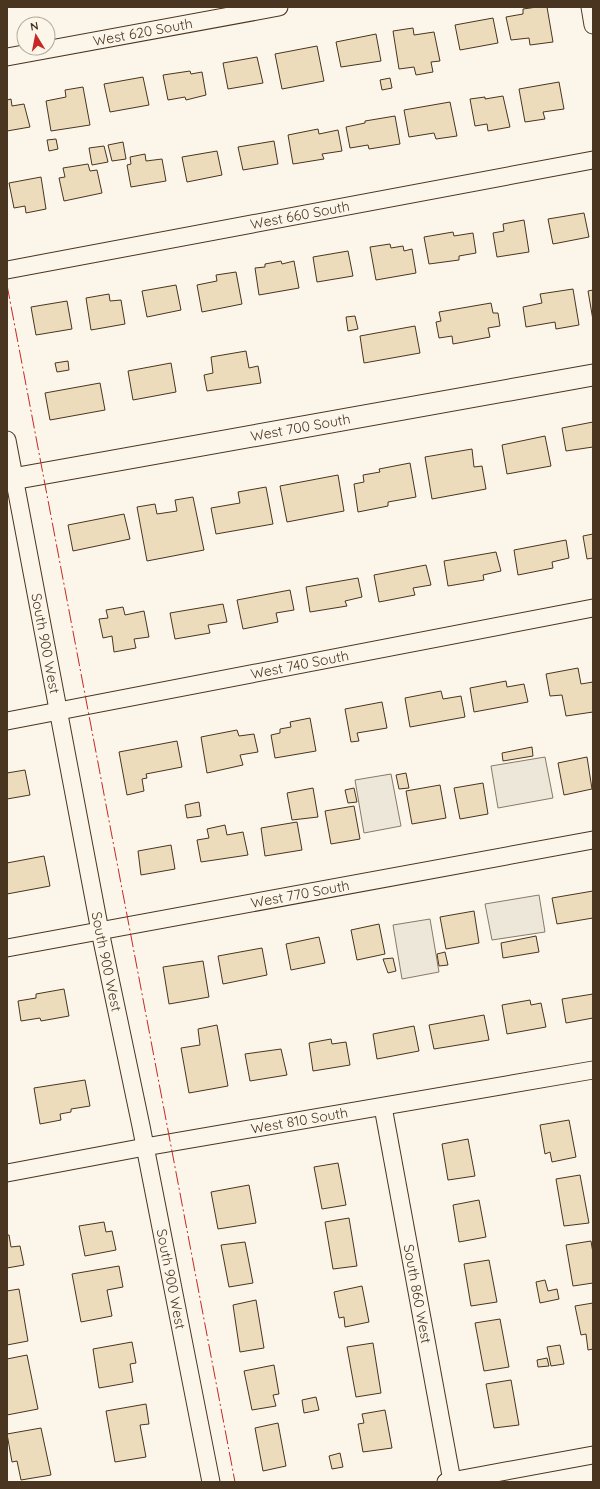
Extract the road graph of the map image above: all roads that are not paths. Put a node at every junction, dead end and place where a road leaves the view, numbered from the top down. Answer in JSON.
{"nodes":[{"id":1,"x":279,"y":7,"type":"edge"},
{"id":2,"x":590,"y":7,"type":"edge"},
{"id":3,"x":593,"y":25,"type":"edge"},
{"id":4,"x":7,"y":57,"type":"edge"},
{"id":5,"x":593,"y":160,"type":"edge"},
{"id":6,"x":7,"y":270,"type":"edge"},
{"id":7,"x":593,"y":375,"type":"edge"},
{"id":8,"x":7,"y":440,"type":"edge"},
{"id":9,"x":11,"y":480,"type":"edge"},
{"id":10,"x":593,"y":608,"type":"edge"},
{"id":11,"x":58,"y":711,"type":"junction"},
{"id":12,"x":7,"y":721,"type":"edge"},
{"id":13,"x":593,"y":840,"type":"edge"},
{"id":14,"x":100,"y":931,"type":"junction"},
{"id":15,"x":7,"y":948,"type":"edge"},
{"id":16,"x":593,"y":1070,"type":"edge"},
{"id":17,"x":383,"y":1107,"type":"junction"},
{"id":18,"x":145,"y":1147,"type":"junction"},
{"id":19,"x":7,"y":1173,"type":"edge"},
{"id":20,"x":593,"y":1454,"type":"edge"},
{"id":21,"x":211,"y":1482,"type":"edge"},
{"id":22,"x":449,"y":1482,"type":"edge"}],
"edges":[{"from":1,"to":4,"type":"street","name":"West 620 South"},
{"from":2,"to":3,"type":"street"},
{"from":5,"to":6,"type":"street","name":"West 660 South"},
{"from":7,"to":9,"type":"street","name":"West 700 South"},
{"from":8,"to":9,"type":"street","name":"South 900 West"},
{"from":9,"to":11,"type":"street","name":"South 900 West"},
{"from":10,"to":11,"type":"street","name":"West 740 South"},
{"from":11,"to":12,"type":"street","name":"West 740 South"},
{"from":11,"to":14,"type":"street","name":"South 900 West"},
{"from":13,"to":14,"type":"street","name":"West 770 South"},
{"from":14,"to":15,"type":"street","name":"West 770 South"},
{"from":14,"to":18,"type":"street","name":"South 900 West"},
{"from":16,"to":17,"type":"street","name":"West 810 South"},
{"from":17,"to":18,"type":"street","name":"West 810 South"},
{"from":17,"to":22,"type":"street","name":"South 860 West"},
{"from":18,"to":19,"type":"street","name":"West 810 South"},
{"from":18,"to":21,"type":"street","name":"South 900 West"},
{"from":20,"to":22,"type":"street"}]}
